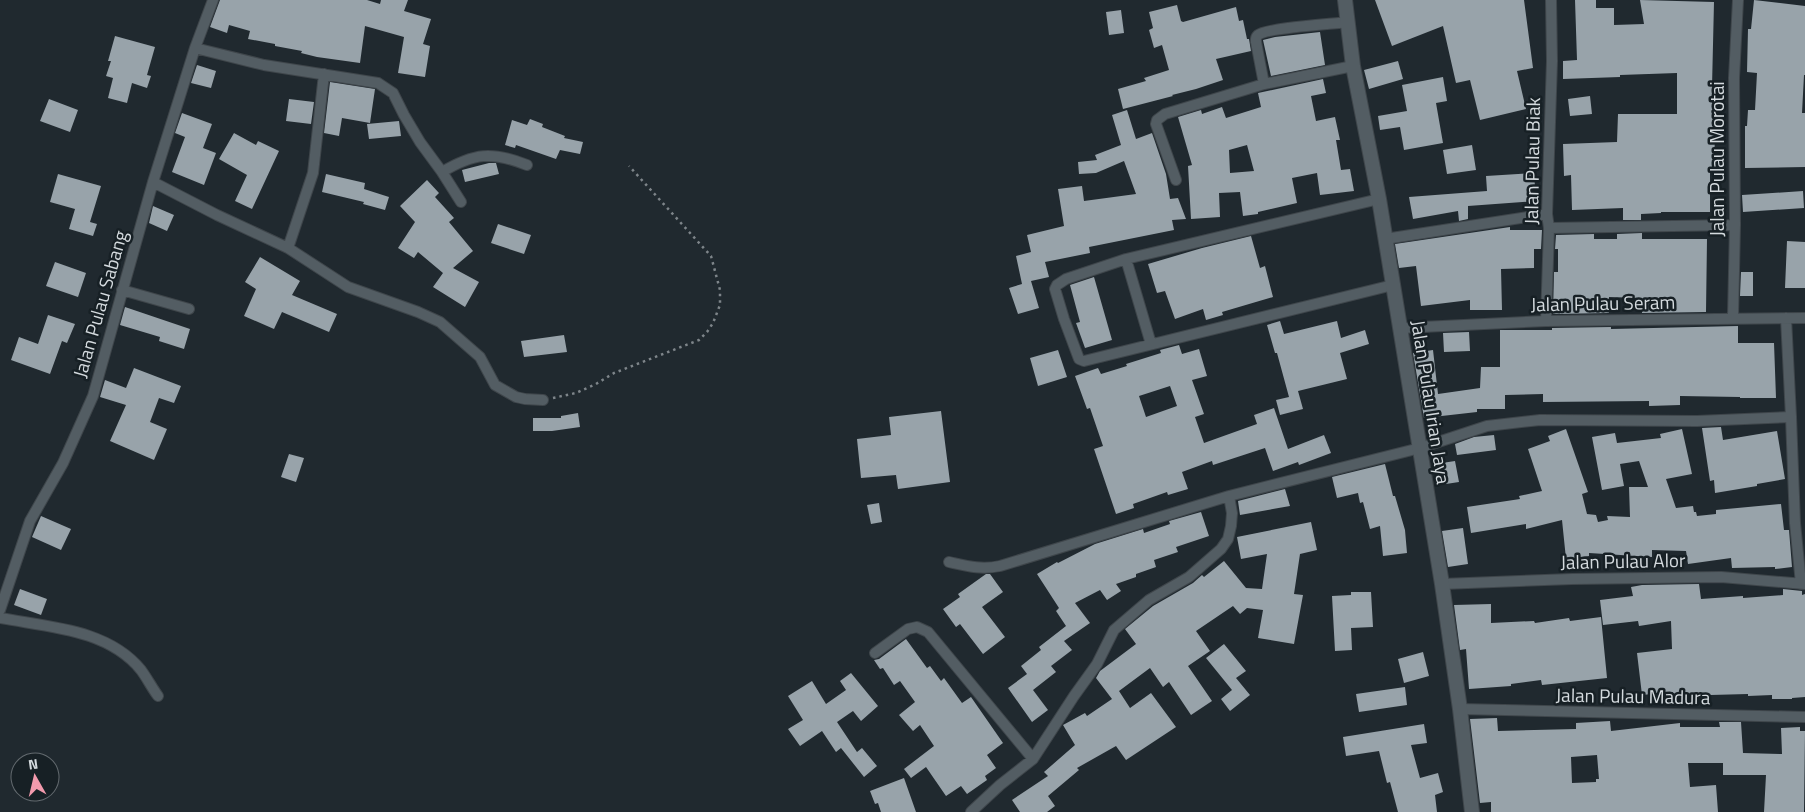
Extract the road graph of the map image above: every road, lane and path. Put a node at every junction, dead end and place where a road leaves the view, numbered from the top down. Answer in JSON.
{"nodes":[{"id":1,"x":213,"y":0,"type":"edge"},
{"id":2,"x":1345,"y":0,"type":"edge"},
{"id":3,"x":1551,"y":0,"type":"edge"},
{"id":4,"x":1738,"y":0,"type":"edge"},
{"id":5,"x":1348,"y":22,"type":"junction"},
{"id":6,"x":195,"y":48,"type":"junction"},
{"id":7,"x":1353,"y":66,"type":"junction"},
{"id":8,"x":324,"y":74,"type":"junction"},
{"id":9,"x":1264,"y":84,"type":"junction"},
{"id":10,"x":527,"y":164,"type":"dead end"},
{"id":11,"x":629,"y":166,"type":"dead end"},
{"id":12,"x":442,"y":172,"type":"junction"},
{"id":13,"x":1176,"y":180,"type":"dead end"},
{"id":14,"x":154,"y":182,"type":"junction"},
{"id":15,"x":1379,"y":198,"type":"junction"},
{"id":16,"x":461,"y":202,"type":"dead end"},
{"id":17,"x":1548,"y":214,"type":"junction"},
{"id":18,"x":1735,"y":225,"type":"junction"},
{"id":19,"x":1549,"y":228,"type":"junction"},
{"id":20,"x":1385,"y":239,"type":"junction"},
{"id":21,"x":288,"y":248,"type":"junction"},
{"id":22,"x":1126,"y":259,"type":"junction"},
{"id":23,"x":1393,"y":285,"type":"junction"},
{"id":24,"x":122,"y":290,"type":"junction"},
{"id":25,"x":189,"y":309,"type":"dead end"},
{"id":26,"x":1733,"y":318,"type":"junction"},
{"id":27,"x":1786,"y":318,"type":"junction"},
{"id":28,"x":1805,"y":318,"type":"edge"},
{"id":29,"x":1546,"y":322,"type":"junction"},
{"id":30,"x":1401,"y":328,"type":"junction"},
{"id":31,"x":1151,"y":344,"type":"junction"},
{"id":32,"x":543,"y":400,"type":"joint"},
{"id":33,"x":1791,"y":417,"type":"junction"},
{"id":34,"x":1420,"y":448,"type":"junction"},
{"id":35,"x":1228,"y":496,"type":"junction"},
{"id":36,"x":949,"y":562,"type":"dead end"},
{"id":37,"x":1442,"y":584,"type":"junction"},
{"id":38,"x":1803,"y":584,"type":"edge"},
{"id":39,"x":0,"y":610,"type":"edge"},
{"id":40,"x":0,"y":618,"type":"edge"},
{"id":41,"x":875,"y":653,"type":"dead end"},
{"id":42,"x":158,"y":696,"type":"dead end"},
{"id":43,"x":1460,"y":709,"type":"junction"},
{"id":44,"x":1805,"y":717,"type":"edge"},
{"id":45,"x":1033,"y":759,"type":"junction"},
{"id":46,"x":971,"y":812,"type":"edge"},
{"id":47,"x":1472,"y":812,"type":"edge"}],
"edges":[{"from":1,"to":6,"type":"street","name":"Jalan Pulau Sabang"},
{"from":2,"to":5,"type":"street","name":"Jalan Pulau Irian Jaya"},
{"from":3,"to":17,"type":"street","name":"Jalan Pulau Biak"},
{"from":4,"to":18,"type":"street","name":"Jalan Pulau Morotai"},
{"from":5,"to":7,"type":"street","name":"Jalan Pulau Irian Jaya"},
{"from":5,"to":9,"type":"street"},
{"from":6,"to":8,"type":"street"},
{"from":6,"to":14,"type":"street","name":"Jalan Pulau Sabang"},
{"from":7,"to":9,"type":"street"},
{"from":7,"to":15,"type":"street","name":"Jalan Pulau Irian Jaya"},
{"from":8,"to":12,"type":"street"},
{"from":8,"to":21,"type":"street"},
{"from":9,"to":13,"type":"street"},
{"from":10,"to":12,"type":"street"},
{"from":11,"to":32,"type":"path"},
{"from":12,"to":16,"type":"street"},
{"from":14,"to":21,"type":"street"},
{"from":14,"to":24,"type":"street","name":"Jalan Pulau Sabang"},
{"from":15,"to":20,"type":"street","name":"Jalan Pulau Irian Jaya"},
{"from":15,"to":22,"type":"street"},
{"from":17,"to":19,"type":"street","name":"Jalan Pulau Biak"},
{"from":17,"to":20,"type":"street"},
{"from":18,"to":19,"type":"street"},
{"from":18,"to":26,"type":"street","name":"Jalan Pulau Morotai"},
{"from":19,"to":29,"type":"street","name":"Jalan Pulau Biak"},
{"from":20,"to":23,"type":"street","name":"Jalan Pulau Irian Jaya"},
{"from":21,"to":32,"type":"street"},
{"from":22,"to":31,"type":"street"},
{"from":22,"to":31,"type":"street"},
{"from":23,"to":30,"type":"street","name":"Jalan Pulau Irian Jaya"},
{"from":23,"to":31,"type":"street"},
{"from":24,"to":25,"type":"street"},
{"from":24,"to":39,"type":"street","name":"Jalan Pulau Sabang"},
{"from":26,"to":27,"type":"street","name":"Jalan Pulau Seram"},
{"from":26,"to":29,"type":"street","name":"Jalan Pulau Seram"},
{"from":27,"to":28,"type":"street","name":"Jalan Pulau Seram"},
{"from":27,"to":33,"type":"street"},
{"from":29,"to":30,"type":"street","name":"Jalan Pulau Seram"},
{"from":30,"to":34,"type":"street","name":"Jalan Pulau Irian Jaya"},
{"from":33,"to":34,"type":"street"},
{"from":33,"to":38,"type":"street"},
{"from":34,"to":35,"type":"street"},
{"from":34,"to":37,"type":"street","name":"Jalan Pulau Irian Jaya"},
{"from":35,"to":36,"type":"street"},
{"from":35,"to":45,"type":"street"},
{"from":37,"to":38,"type":"street","name":"Jalan Pulau Alor"},
{"from":37,"to":43,"type":"street","name":"Jalan Pulau Irian Jaya"},
{"from":40,"to":42,"type":"street"},
{"from":41,"to":45,"type":"street"},
{"from":43,"to":44,"type":"street","name":"Jalan Pulau Madura"},
{"from":43,"to":47,"type":"street","name":"Jalan Pulau Irian Jaya"},
{"from":45,"to":46,"type":"street"}]}
